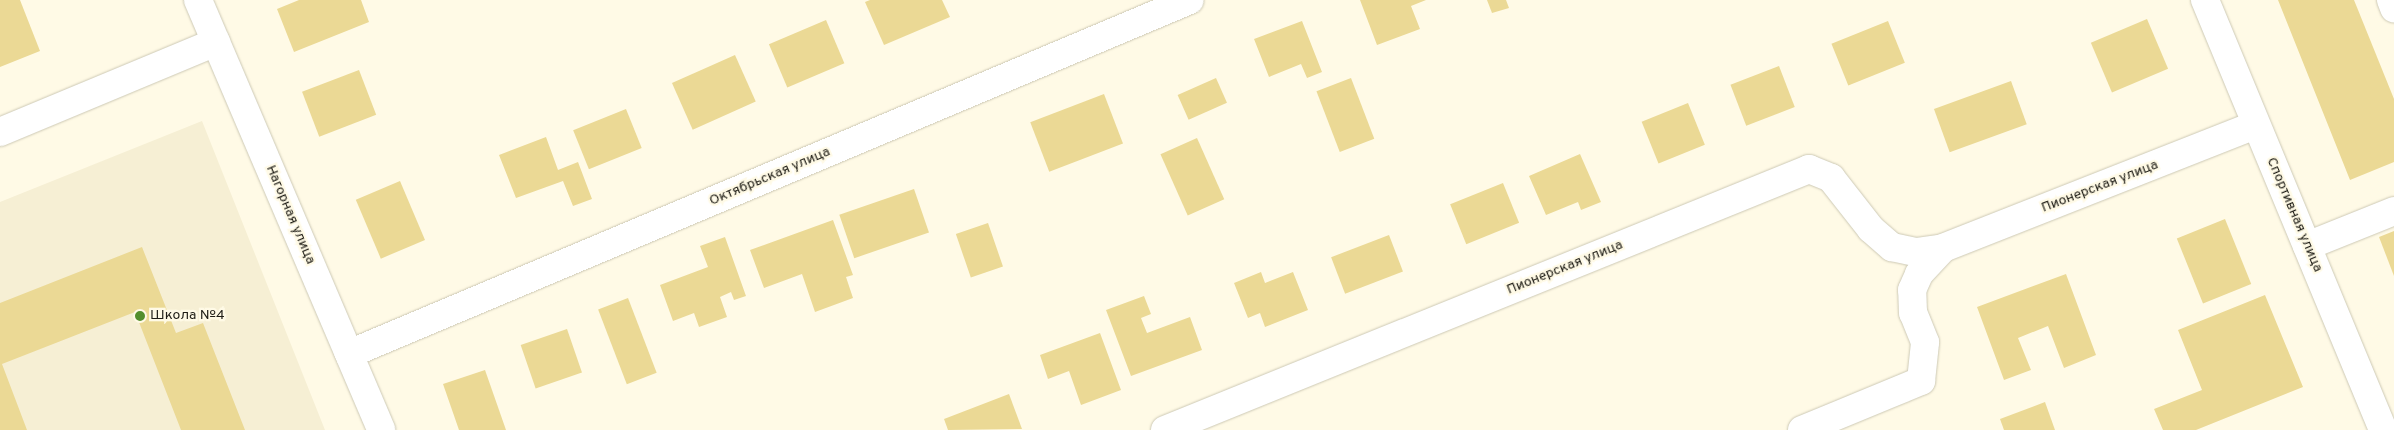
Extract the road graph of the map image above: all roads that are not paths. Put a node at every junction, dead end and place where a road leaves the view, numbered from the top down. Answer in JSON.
{"nodes":[{"id":1,"x":198,"y":0,"type":"edge"},
{"id":2,"x":1190,"y":0,"type":"edge"},
{"id":3,"x":2204,"y":0,"type":"edge"},
{"id":4,"x":2391,"y":0,"type":"edge"},
{"id":5,"x":2394,"y":8,"type":"edge"},
{"id":6,"x":216,"y":42,"type":"junction"},
{"id":7,"x":2256,"y":125,"type":"junction"},
{"id":8,"x":0,"y":132,"type":"edge"},
{"id":9,"x":2394,"y":211,"type":"edge"},
{"id":10,"x":2307,"y":246,"type":"junction"},
{"id":11,"x":1943,"y":248,"type":"junction"},
{"id":12,"x":349,"y":354,"type":"junction"},
{"id":13,"x":381,"y":430,"type":"edge"},
{"id":14,"x":1165,"y":430,"type":"edge"},
{"id":15,"x":1802,"y":430,"type":"edge"},
{"id":16,"x":2383,"y":430,"type":"edge"}],
"edges":[{"from":1,"to":6,"type":"street","name":"Нагорная улица"},
{"from":2,"to":12,"type":"street","name":"Октябрьская улица"},
{"from":3,"to":7,"type":"street","name":"Спортивная улица"},
{"from":4,"to":5,"type":"street"},
{"from":6,"to":8,"type":"street"},
{"from":6,"to":12,"type":"street","name":"Нагорная улица"},
{"from":7,"to":10,"type":"street","name":"Спортивная улица"},
{"from":7,"to":11,"type":"street","name":"Пионерская улица"},
{"from":9,"to":10,"type":"street"},
{"from":10,"to":16,"type":"street","name":"Спортивная улица"},
{"from":11,"to":14,"type":"street","name":"Пионерская улица"},
{"from":11,"to":15,"type":"street","name":"Пионерская улица"},
{"from":12,"to":13,"type":"street","name":"Нагорная улица"}]}
